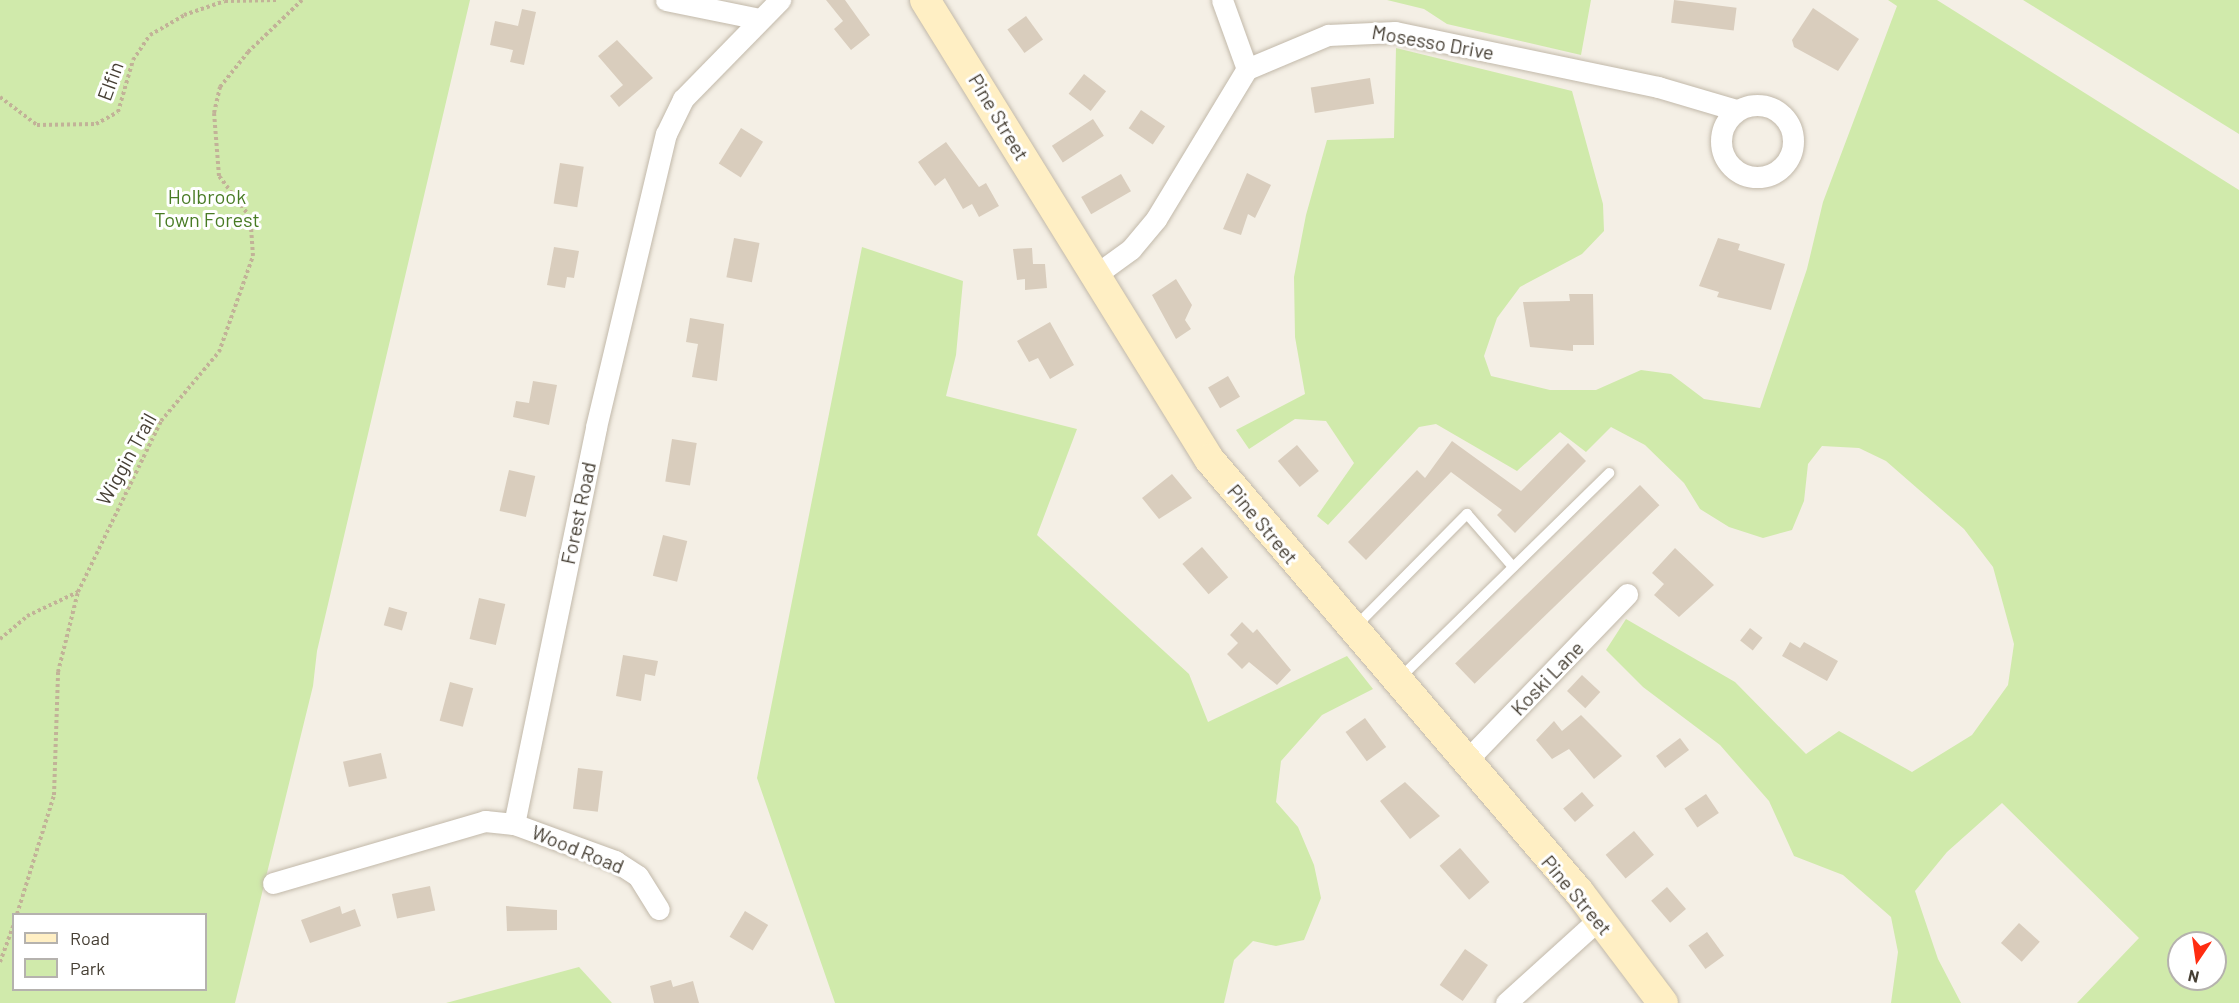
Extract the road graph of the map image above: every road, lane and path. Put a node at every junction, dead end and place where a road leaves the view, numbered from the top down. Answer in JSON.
{"nodes":[{"id":1,"x":276,"y":0,"type":"edge"},
{"id":2,"x":302,"y":0,"type":"edge"},
{"id":3,"x":666,"y":0,"type":"edge"},
{"id":4,"x":780,"y":0,"type":"edge"},
{"id":5,"x":925,"y":0,"type":"edge"},
{"id":6,"x":1222,"y":0,"type":"edge"},
{"id":7,"x":759,"y":19,"type":"junction"},
{"id":8,"x":1247,"y":69,"type":"junction"},
{"id":9,"x":0,"y":97,"type":"edge"},
{"id":10,"x":1736,"y":110,"type":"dead end"},
{"id":11,"x":1094,"y":276,"type":"junction"},
{"id":12,"x":1609,"y":472,"type":"dead end"},
{"id":13,"x":1513,"y":567,"type":"junction"},
{"id":14,"x":78,"y":591,"type":"junction"},
{"id":15,"x":1627,"y":594,"type":"dead end"},
{"id":16,"x":1353,"y":630,"type":"junction"},
{"id":17,"x":0,"y":639,"type":"edge"},
{"id":18,"x":1397,"y":681,"type":"junction"},
{"id":19,"x":1466,"y":761,"type":"junction"},
{"id":20,"x":514,"y":824,"type":"junction"},
{"id":21,"x":273,"y":883,"type":"dead end"},
{"id":22,"x":659,"y":909,"type":"dead end"},
{"id":23,"x":18,"y":913,"type":"edge"},
{"id":24,"x":1599,"y":919,"type":"junction"},
{"id":25,"x":12,"y":929,"type":"edge"},
{"id":26,"x":0,"y":962,"type":"edge"},
{"id":27,"x":1506,"y":1003,"type":"edge"},
{"id":28,"x":1663,"y":1003,"type":"edge"}],
"edges":[{"from":1,"to":9,"type":"path","name":"Elfin"},
{"from":2,"to":14,"type":"path","name":"Wiggin Trail"},
{"from":3,"to":7,"type":"street"},
{"from":4,"to":7,"type":"street","name":"Forest Road"},
{"from":5,"to":11,"type":"main road","name":"Pine Street"},
{"from":6,"to":8,"type":"street"},
{"from":7,"to":20,"type":"street","name":"Forest Road"},
{"from":8,"to":10,"type":"street","name":"Mosesso Drive"},
{"from":8,"to":11,"type":"street"},
{"from":11,"to":16,"type":"main road","name":"Pine Street"},
{"from":12,"to":13,"type":"lane"},
{"from":13,"to":16,"type":"lane"},
{"from":13,"to":18,"type":"lane"},
{"from":14,"to":17,"type":"path"},
{"from":14,"to":23,"type":"path","name":"Wiggin Trail"},
{"from":15,"to":19,"type":"street","name":"Koski Lane"},
{"from":16,"to":18,"type":"main road","name":"Pine Street"},
{"from":18,"to":19,"type":"main road","name":"Pine Street"},
{"from":19,"to":24,"type":"main road","name":"Pine Street"},
{"from":20,"to":21,"type":"street"},
{"from":20,"to":22,"type":"street","name":"Wood Road"},
{"from":24,"to":27,"type":"street"},
{"from":24,"to":28,"type":"main road","name":"Pine Street"},
{"from":25,"to":26,"type":"path"}]}
